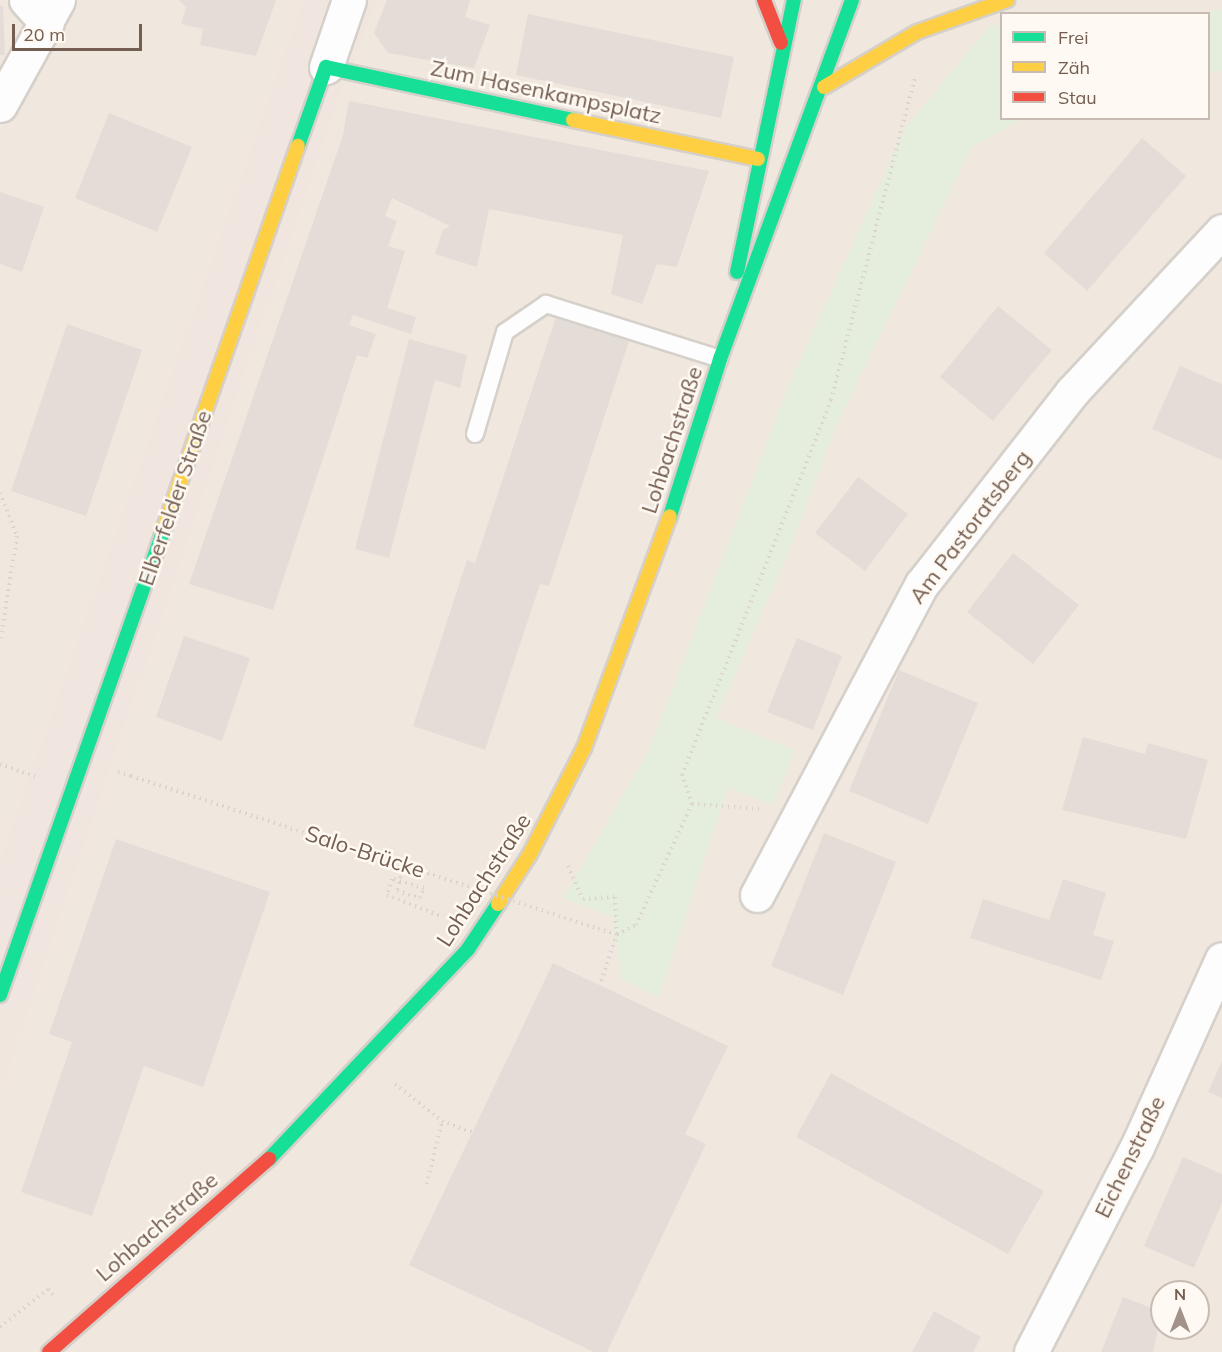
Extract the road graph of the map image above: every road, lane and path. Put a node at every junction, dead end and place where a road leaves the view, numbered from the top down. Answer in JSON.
{"nodes":[{"id":1,"x":349,"y":0,"type":"edge"},
{"id":2,"x":764,"y":0,"type":"edge"},
{"id":3,"x":794,"y":0,"type":"edge"},
{"id":4,"x":852,"y":0,"type":"edge"},
{"id":5,"x":1007,"y":0,"type":"edge"},
{"id":6,"x":44,"y":8,"type":"edge"},
{"id":7,"x":917,"y":32,"type":"junction"},
{"id":8,"x":781,"y":43,"type":"junction"},
{"id":9,"x":326,"y":67,"type":"junction"},
{"id":10,"x":824,"y":87,"type":"junction"},
{"id":11,"x":0,"y":105,"type":"edge"},
{"id":12,"x":758,"y":159,"type":"junction"},
{"id":13,"x":1222,"y":231,"type":"edge"},
{"id":14,"x":720,"y":359,"type":"junction"},
{"id":15,"x":475,"y":434,"type":"dead end"},
{"id":16,"x":0,"y":494,"type":"edge"},
{"id":17,"x":0,"y":641,"type":"edge"},
{"id":18,"x":0,"y":764,"type":"edge"},
{"id":19,"x":30,"y":776,"type":"dead end"},
{"id":20,"x":131,"y":776,"type":"dead end"},
{"id":21,"x":692,"y":804,"type":"junction"},
{"id":22,"x":801,"y":812,"type":"junction"},
{"id":23,"x":404,"y":865,"type":"junction"},
{"id":24,"x":572,"y":867,"type":"dead end"},
{"id":25,"x":757,"y":895,"type":"dead end"},
{"id":26,"x":481,"y":931,"type":"junction"},
{"id":27,"x":617,"y":934,"type":"junction"},
{"id":28,"x":1222,"y":959,"type":"edge"},
{"id":29,"x":600,"y":985,"type":"dead end"},
{"id":30,"x":0,"y":995,"type":"edge"},
{"id":31,"x":366,"y":1062,"type":"junction"},
{"id":32,"x":442,"y":1121,"type":"junction"},
{"id":33,"x":473,"y":1132,"type":"dead end"},
{"id":34,"x":427,"y":1184,"type":"dead end"},
{"id":35,"x":49,"y":1352,"type":"edge"},
{"id":36,"x":1031,"y":1352,"type":"edge"}],
"edges":[{"from":1,"to":9,"type":"street","name":"Elberfelder Straße"},
{"from":2,"to":8,"type":"main road"},
{"from":3,"to":8,"type":"main road","name":"Lohbachstraße"},
{"from":4,"to":10,"type":"main road","name":"Lohbachstraße"},
{"from":5,"to":7,"type":"main road"},
{"from":6,"to":11,"type":"street"},
{"from":7,"to":10,"type":"main road"},
{"from":7,"to":21,"type":"path"},
{"from":8,"to":12,"type":"main road","name":"Lohbachstraße"},
{"from":9,"to":12,"type":"main road","name":"Zum Hasenkampsplatz"},
{"from":9,"to":30,"type":"main road","name":"Elberfelder Straße"},
{"from":10,"to":14,"type":"main road","name":"Lohbachstraße"},
{"from":12,"to":14,"type":"main road","name":"Lohbachstraße"},
{"from":13,"to":22,"type":"street","name":"Am Pastoratsberg"},
{"from":14,"to":15,"type":"lane"},
{"from":14,"to":26,"type":"main road","name":"Lohbachstraße"},
{"from":16,"to":17,"type":"path"},
{"from":18,"to":19,"type":"path"},
{"from":20,"to":23,"type":"path","name":"Salo-Brücke","bridge":true},
{"from":21,"to":22,"type":"path"},
{"from":21,"to":27,"type":"path"},
{"from":22,"to":25,"type":"street","name":"Am Pastoratsberg"},
{"from":23,"to":26,"type":"path","bridge":true},
{"from":23,"to":27,"type":"path","name":"Salo-Brücke","bridge":true},
{"from":24,"to":27,"type":"path"},
{"from":26,"to":31,"type":"main road","name":"Lohbachstraße"},
{"from":27,"to":29,"type":"path"},
{"from":28,"to":36,"type":"street","name":"Eichenstraße"},
{"from":31,"to":32,"type":"path"},
{"from":31,"to":35,"type":"main road","name":"Lohbachstraße"},
{"from":32,"to":33,"type":"path"},
{"from":32,"to":34,"type":"path"}]}
